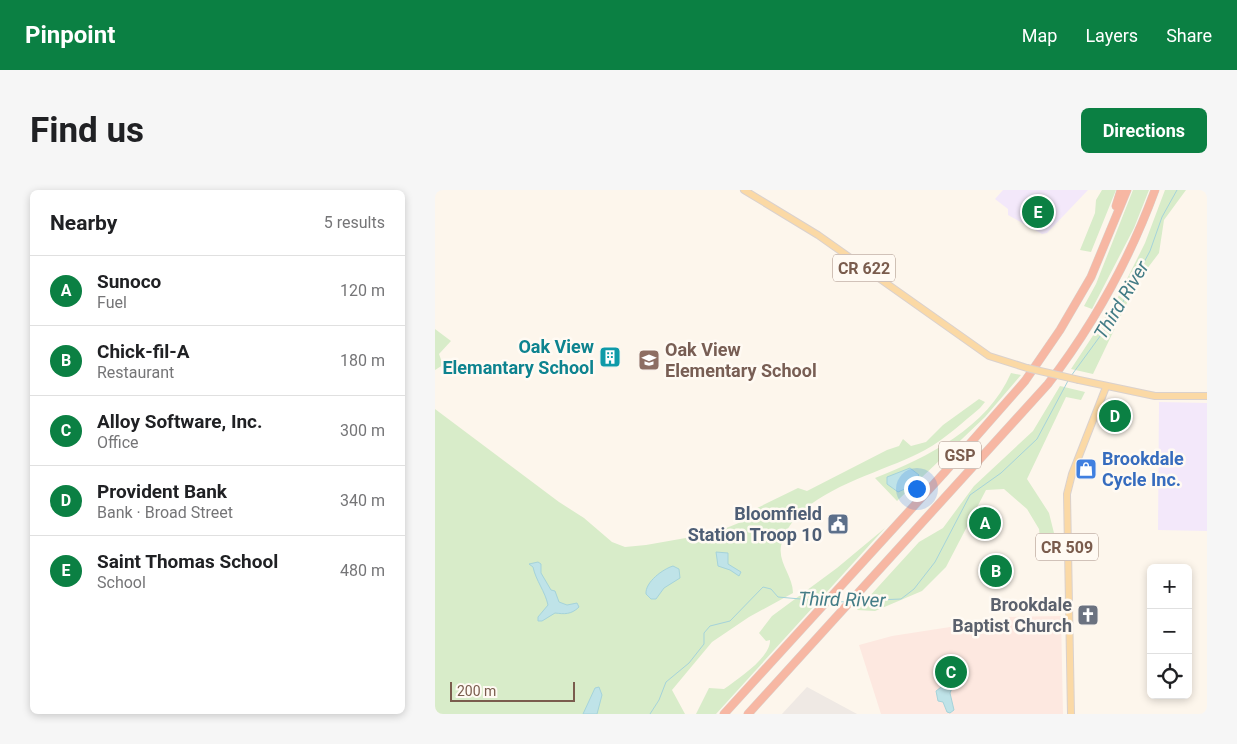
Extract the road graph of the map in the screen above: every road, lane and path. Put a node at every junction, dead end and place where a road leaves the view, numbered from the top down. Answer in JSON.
{"nodes":[{"id":1,"x":744,"y":190,"type":"edge"},
{"id":2,"x":1121,"y":190,"type":"edge"},
{"id":3,"x":1127,"y":190,"type":"edge"},
{"id":4,"x":1155,"y":190,"type":"edge"},
{"id":5,"x":1160,"y":190,"type":"edge"},
{"id":6,"x":1141,"y":228,"type":"junction"},
{"id":7,"x":1104,"y":249,"type":"junction"},
{"id":8,"x":1106,"y":387,"type":"junction"},
{"id":9,"x":1207,"y":396,"type":"edge"},
{"id":10,"x":724,"y":714,"type":"edge"},
{"id":11,"x":748,"y":714,"type":"edge"},
{"id":12,"x":1071,"y":714,"type":"edge"}],
"edges":[{"from":1,"to":8,"type":"main road","number":"CR 622","bridge":true},
{"from":2,"to":7,"type":"highway"},
{"from":3,"to":7,"type":"highway","number":"GSP"},
{"from":4,"to":6,"type":"highway","number":"GSP"},
{"from":5,"to":6,"type":"highway"},
{"from":6,"to":11,"type":"highway","number":"GSP"},
{"from":7,"to":10,"type":"highway","number":"GSP"},
{"from":8,"to":9,"type":"main road"},
{"from":8,"to":12,"type":"main road","number":"CR 509"}]}
